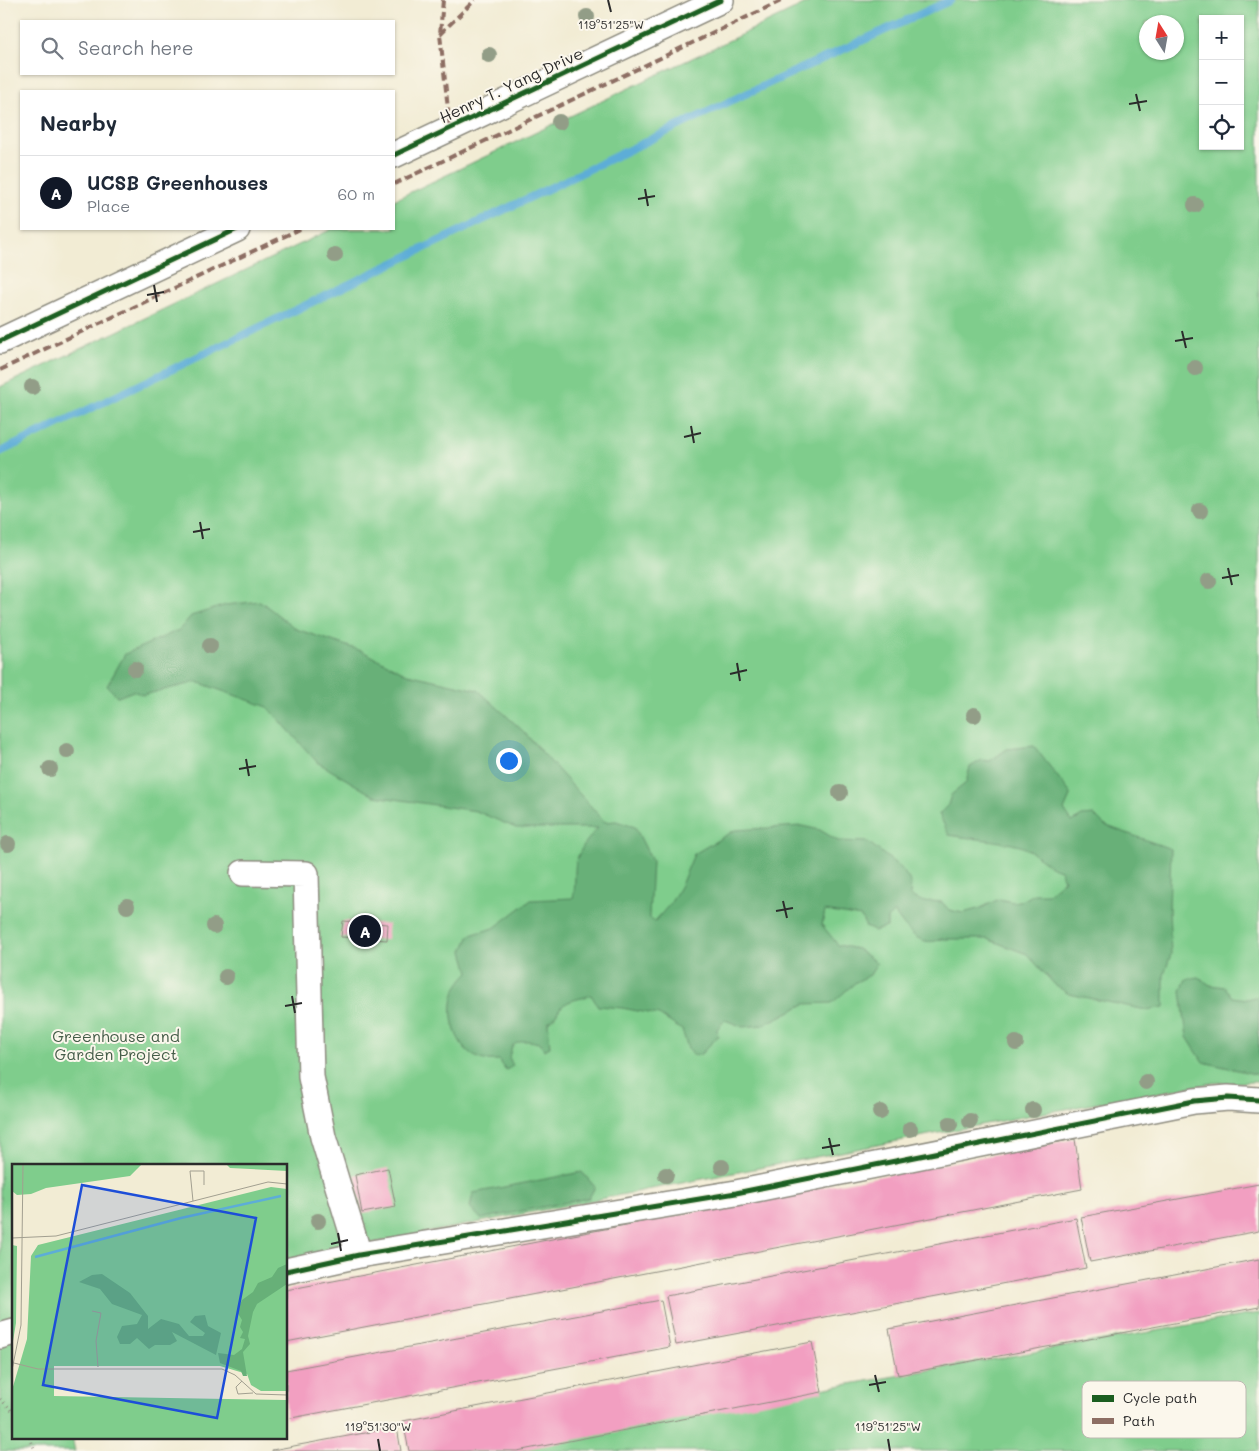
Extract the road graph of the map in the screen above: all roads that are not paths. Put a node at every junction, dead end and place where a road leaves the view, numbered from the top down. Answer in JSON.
{"nodes":[{"id":1,"x":721,"y":0,"type":"edge"},
{"id":2,"x":395,"y":155,"type":"edge"},
{"id":3,"x":235,"y":230,"type":"edge"},
{"id":4,"x":0,"y":341,"type":"edge"},
{"id":5,"x":243,"y":873,"type":"dead end"},
{"id":6,"x":1259,"y":1100,"type":"edge"},
{"id":7,"x":359,"y":1255,"type":"junction"},
{"id":8,"x":288,"y":1271,"type":"edge"}],
"edges":[{"from":1,"to":2,"type":"street","name":"Henry T. Yang Drive"},
{"from":3,"to":4,"type":"street"},
{"from":5,"to":7,"type":"street"},
{"from":6,"to":7,"type":"street"},
{"from":7,"to":8,"type":"street"}]}
